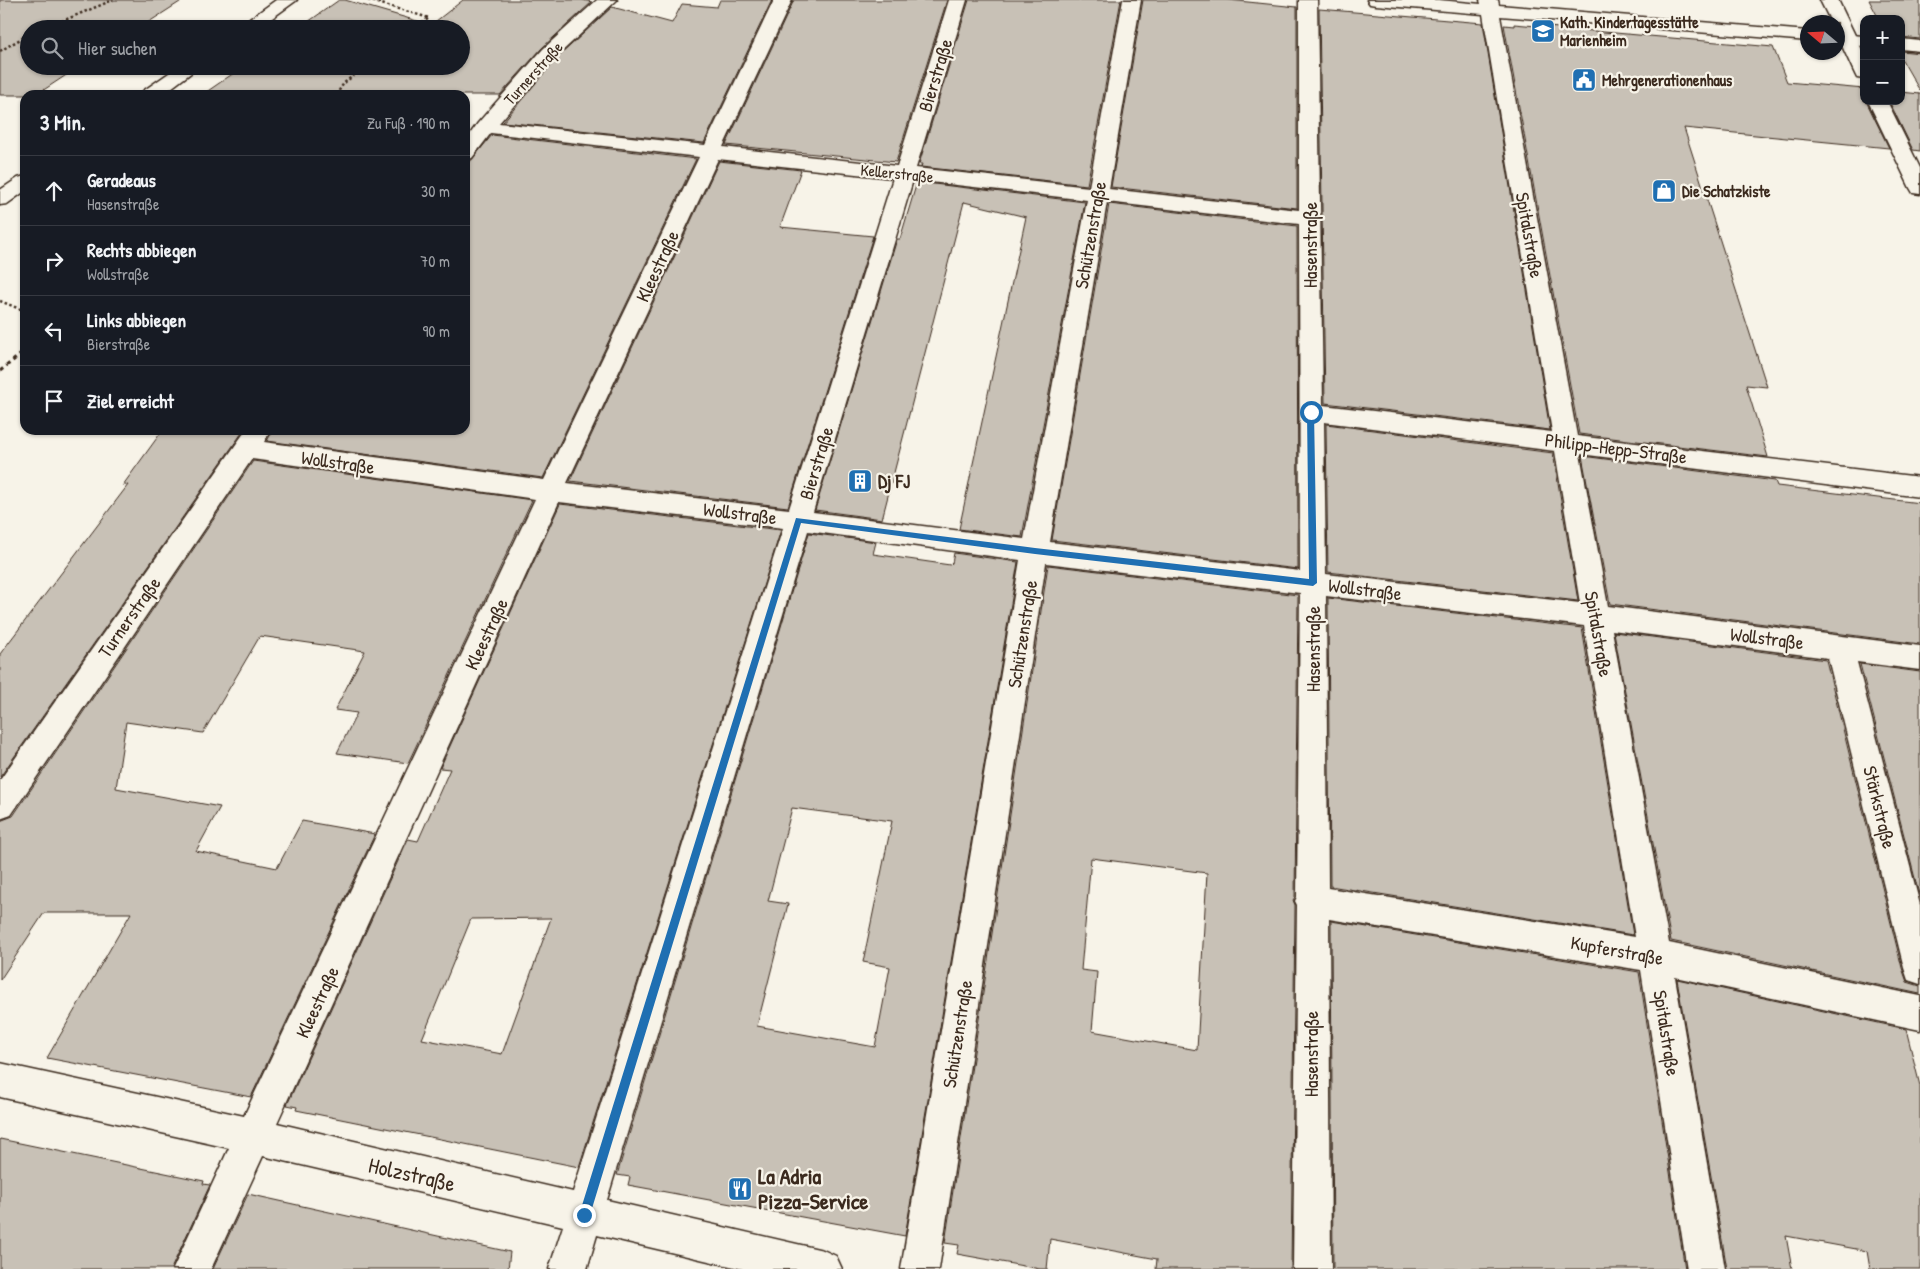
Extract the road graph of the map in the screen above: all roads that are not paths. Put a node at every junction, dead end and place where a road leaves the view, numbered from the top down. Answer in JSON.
{"nodes":[{"id":1,"x":288,"y":0,"type":"edge"},
{"id":2,"x":608,"y":0,"type":"edge"},
{"id":3,"x":783,"y":0,"type":"edge"},
{"id":4,"x":958,"y":0,"type":"edge"},
{"id":5,"x":1132,"y":0,"type":"edge"},
{"id":6,"x":1308,"y":0,"type":"edge"},
{"id":7,"x":1376,"y":0,"type":"edge"},
{"id":8,"x":1829,"y":0,"type":"edge"},
{"id":9,"x":1490,"y":5,"type":"edge"},
{"id":10,"x":259,"y":20,"type":"edge"},
{"id":11,"x":1800,"y":35,"type":"edge"},
{"id":12,"x":1850,"y":40,"type":"edge"},
{"id":13,"x":1905,"y":44,"type":"edge"},
{"id":14,"x":1920,"y":46,"type":"edge"},
{"id":15,"x":1860,"y":64,"type":"edge"},
{"id":16,"x":178,"y":75,"type":"edge"},
{"id":17,"x":157,"y":90,"type":"edge"},
{"id":18,"x":1879,"y":105,"type":"edge"},
{"id":19,"x":485,"y":127,"type":"junction"},
{"id":20,"x":470,"y":147,"type":"edge"},
{"id":21,"x":710,"y":152,"type":"junction"},
{"id":22,"x":905,"y":173,"type":"junction"},
{"id":23,"x":20,"y":185,"type":"edge"},
{"id":24,"x":1920,"y":188,"type":"edge"},
{"id":25,"x":1097,"y":194,"type":"junction"},
{"id":26,"x":0,"y":199,"type":"edge"},
{"id":27,"x":1310,"y":218,"type":"junction"},
{"id":28,"x":1311,"y":412,"type":"junction"},
{"id":29,"x":252,"y":440,"type":"edge"},
{"id":30,"x":1566,"y":442,"type":"junction"},
{"id":31,"x":1920,"y":487,"type":"edge"},
{"id":32,"x":551,"y":491,"type":"junction"},
{"id":33,"x":798,"y":520,"type":"junction"},
{"id":34,"x":1035,"y":551,"type":"junction"},
{"id":35,"x":1313,"y":583,"type":"junction"},
{"id":36,"x":1596,"y":616,"type":"junction"},
{"id":37,"x":1839,"y":647,"type":"junction"},
{"id":38,"x":1920,"y":658,"type":"edge"},
{"id":39,"x":0,"y":805,"type":"edge"},
{"id":40,"x":1311,"y":901,"type":"junction"},
{"id":41,"x":1654,"y":956,"type":"junction"},
{"id":42,"x":1920,"y":968,"type":"edge"},
{"id":43,"x":1920,"y":1013,"type":"edge"},
{"id":44,"x":0,"y":1080,"type":"edge"},
{"id":45,"x":255,"y":1136,"type":"junction"},
{"id":46,"x":584,"y":1215,"type":"junction"},
{"id":47,"x":192,"y":1269,"type":"edge"},
{"id":48,"x":568,"y":1269,"type":"edge"},
{"id":49,"x":823,"y":1269,"type":"edge"},
{"id":50,"x":920,"y":1269,"type":"edge"},
{"id":51,"x":1312,"y":1269,"type":"edge"},
{"id":52,"x":1706,"y":1269,"type":"edge"}],
"edges":[{"from":1,"to":10,"type":"street"},
{"from":2,"to":19,"type":"street","name":"Turnerstraße"},
{"from":3,"to":21,"type":"street","name":"Kleestraße"},
{"from":4,"to":22,"type":"street","name":"Bierstraße"},
{"from":5,"to":25,"type":"street","name":"Schützenstraße"},
{"from":6,"to":27,"type":"street","name":"Hasenstraße"},
{"from":7,"to":9,"type":"street"},
{"from":8,"to":12,"type":"street"},
{"from":9,"to":11,"type":"street"},
{"from":9,"to":30,"type":"street","name":"Spitalstraße"},
{"from":12,"to":15,"type":"street"},
{"from":13,"to":14,"type":"street"},
{"from":16,"to":17,"type":"street"},
{"from":18,"to":24,"type":"street"},
{"from":19,"to":20,"type":"street","name":"Turnerstraße"},
{"from":19,"to":21,"type":"street","name":"Kellerstraße"},
{"from":21,"to":22,"type":"street","name":"Kellerstraße"},
{"from":21,"to":32,"type":"street","name":"Kleestraße"},
{"from":22,"to":25,"type":"street","name":"Kellerstraße"},
{"from":22,"to":33,"type":"street","name":"Bierstraße"},
{"from":23,"to":26,"type":"street"},
{"from":25,"to":27,"type":"street","name":"Kellerstraße"},
{"from":25,"to":34,"type":"street","name":"Schützenstraße"},
{"from":27,"to":28,"type":"street","name":"Hasenstraße"},
{"from":28,"to":30,"type":"street","name":"Philipp-Hepp-Straße"},
{"from":28,"to":35,"type":"street","name":"Hasenstraße"},
{"from":29,"to":32,"type":"street","name":"Wollstraße"},
{"from":29,"to":39,"type":"street","name":"Turnerstraße"},
{"from":30,"to":31,"type":"street","name":"Philipp-Hepp-Straße"},
{"from":30,"to":36,"type":"street","name":"Spitalstraße"},
{"from":32,"to":33,"type":"street","name":"Wollstraße"},
{"from":32,"to":45,"type":"street","name":"Kleestraße"},
{"from":33,"to":34,"type":"street","name":"Wollstraße"},
{"from":33,"to":46,"type":"street","name":"Bierstraße"},
{"from":34,"to":35,"type":"street","name":"Wollstraße"},
{"from":34,"to":50,"type":"street","name":"Schützenstraße"},
{"from":35,"to":36,"type":"street","name":"Wollstraße"},
{"from":35,"to":40,"type":"street","name":"Hasenstraße"},
{"from":36,"to":37,"type":"street","name":"Wollstraße"},
{"from":36,"to":41,"type":"street","name":"Spitalstraße"},
{"from":37,"to":38,"type":"street","name":"Wollstraße"},
{"from":37,"to":42,"type":"street","name":"Stärkstraße"},
{"from":40,"to":41,"type":"street","name":"Kupferstraße"},
{"from":40,"to":51,"type":"street","name":"Hasenstraße"},
{"from":41,"to":43,"type":"street","name":"Kupferstraße"},
{"from":41,"to":52,"type":"street","name":"Spitalstraße"},
{"from":44,"to":45,"type":"street","name":"Holzstraße"},
{"from":45,"to":46,"type":"street","name":"Holzstraße"},
{"from":45,"to":47,"type":"street","name":"Kleestraße"},
{"from":46,"to":48,"type":"street","name":"Bierstraße"},
{"from":46,"to":49,"type":"street","name":"Holzstraße"}]}
